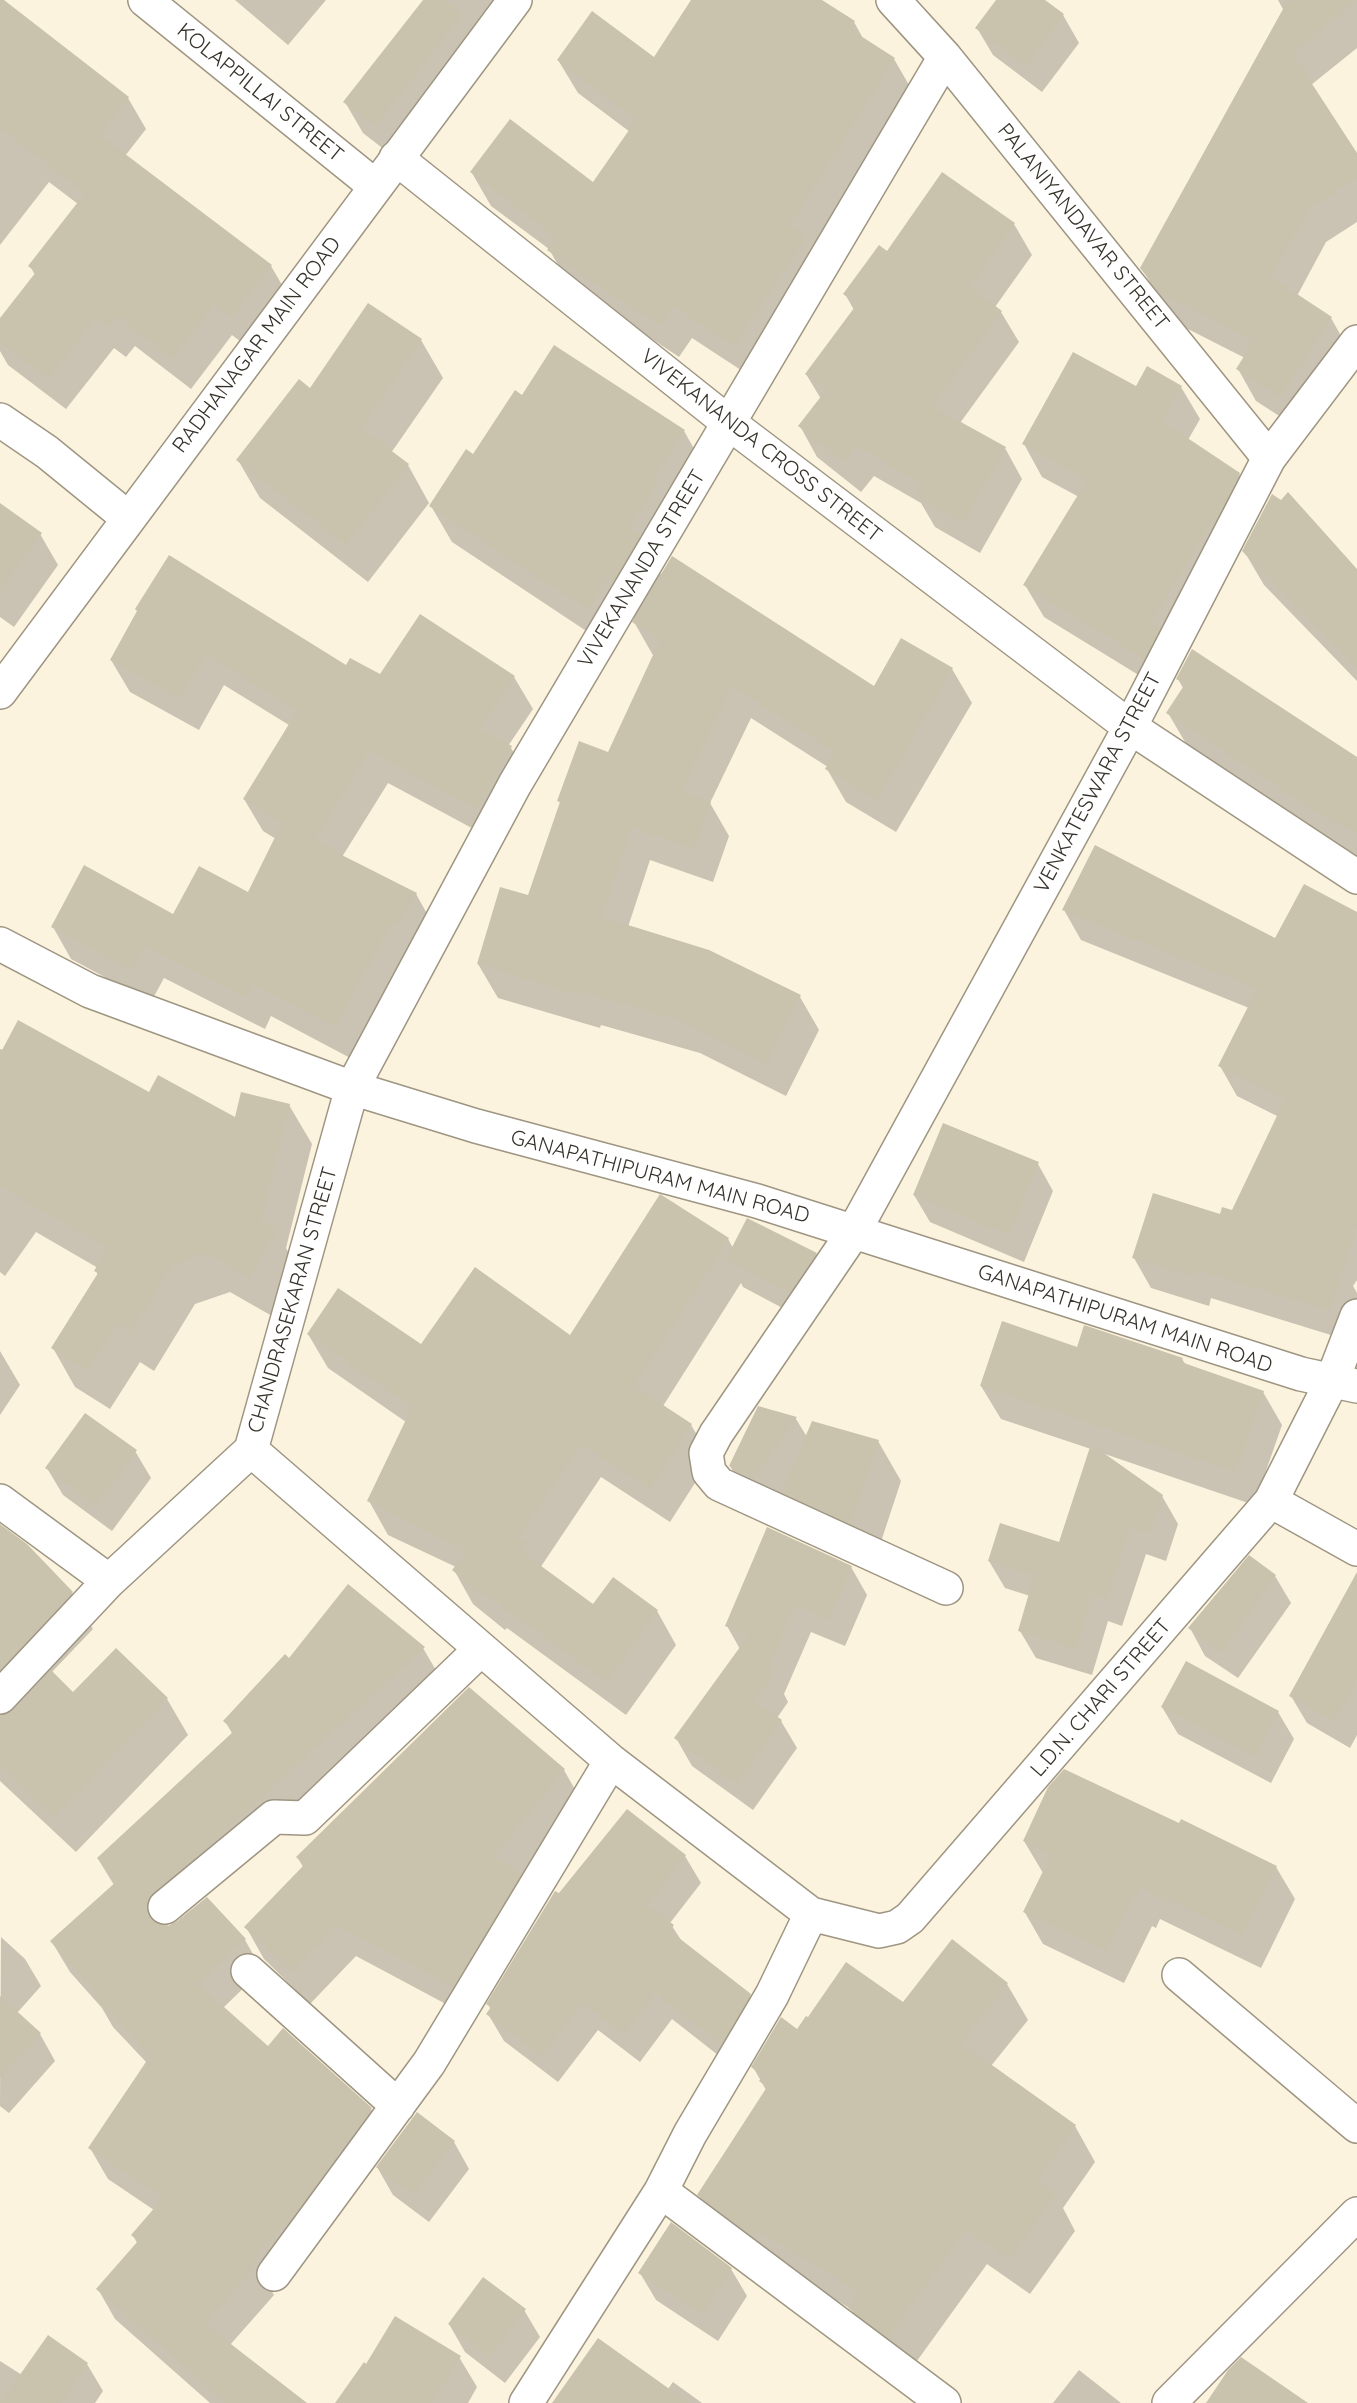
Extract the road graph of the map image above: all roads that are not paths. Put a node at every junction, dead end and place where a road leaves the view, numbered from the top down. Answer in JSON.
{"nodes":[{"id":1,"x":145,"y":0,"type":"edge"},
{"id":2,"x":515,"y":0,"type":"edge"},
{"id":3,"x":893,"y":0,"type":"edge"},
{"id":4,"x":945,"y":57,"type":"junction"},
{"id":5,"x":396,"y":158,"type":"junction"},
{"id":6,"x":375,"y":186,"type":"junction"},
{"id":7,"x":1357,"y":342,"type":"edge"},
{"id":8,"x":0,"y":420,"type":"edge"},
{"id":9,"x":729,"y":423,"type":"junction"},
{"id":10,"x":1269,"y":458,"type":"junction"},
{"id":11,"x":128,"y":518,"type":"junction"},
{"id":12,"x":0,"y":692,"type":"edge"},
{"id":13,"x":1130,"y":728,"type":"junction"},
{"id":14,"x":1357,"y":877,"type":"edge"},
{"id":15,"x":0,"y":944,"type":"edge"},
{"id":16,"x":352,"y":1088,"type":"junction"},
{"id":17,"x":853,"y":1233,"type":"junction"},
{"id":18,"x":1357,"y":1316,"type":"edge"},
{"id":19,"x":1344,"y":1384,"type":"edge"},
{"id":20,"x":251,"y":1450,"type":"junction"},
{"id":21,"x":0,"y":1502,"type":"edge"},
{"id":22,"x":1272,"y":1502,"type":"junction"},
{"id":23,"x":1357,"y":1549,"type":"edge"},
{"id":24,"x":109,"y":1581,"type":"junction"},
{"id":25,"x":946,"y":1588,"type":"dead end"},
{"id":26,"x":481,"y":1649,"type":"junction"},
{"id":27,"x":0,"y":1697,"type":"edge"},
{"id":28,"x":611,"y":1761,"type":"junction"},
{"id":29,"x":165,"y":1907,"type":"dead end"},
{"id":30,"x":811,"y":1914,"type":"junction"},
{"id":31,"x":248,"y":1971,"type":"dead end"},
{"id":32,"x":1179,"y":1975,"type":"dead end"},
{"id":33,"x":398,"y":2106,"type":"junction"},
{"id":34,"x":1357,"y":2126,"type":"edge"},
{"id":35,"x":660,"y":2191,"type":"junction"},
{"id":36,"x":1357,"y":2214,"type":"edge"},
{"id":37,"x":274,"y":2274,"type":"dead end"},
{"id":38,"x":526,"y":2403,"type":"edge"},
{"id":39,"x":944,"y":2403,"type":"edge"},
{"id":40,"x":1169,"y":2403,"type":"edge"}],
"edges":[{"from":1,"to":6,"type":"street","name":"KOLAPPILLAI STREET"},
{"from":2,"to":5,"type":"street","name":"RADHANAGAR MAIN ROAD"},
{"from":3,"to":4,"type":"street","name":"PALANIYANDAVAR STREET"},
{"from":4,"to":9,"type":"street","name":"VIVEKANANDA STREET"},
{"from":4,"to":10,"type":"street","name":"PALANIYANDAVAR STREET"},
{"from":5,"to":6,"type":"street","name":"RADHANAGAR MAIN ROAD"},
{"from":5,"to":9,"type":"street","name":"VIVEKANANDA CROSS STREET"},
{"from":6,"to":11,"type":"street","name":"RADHANAGAR MAIN ROAD"},
{"from":7,"to":10,"type":"street","name":"VENKATESWARA STREET"},
{"from":8,"to":11,"type":"street"},
{"from":9,"to":13,"type":"street","name":"VIVEKANANDA CROSS STREET"},
{"from":9,"to":16,"type":"street","name":"VIVEKANANDA STREET"},
{"from":10,"to":13,"type":"street","name":"VENKATESWARA STREET"},
{"from":11,"to":12,"type":"street","name":"RADHANAGAR MAIN ROAD"},
{"from":13,"to":14,"type":"street","name":"VIVEKANANDA CROSS STREET"},
{"from":13,"to":17,"type":"street","name":"VENKATESWARA STREET"},
{"from":15,"to":16,"type":"street","name":"GANAPATHIPURAM MAIN ROAD"},
{"from":16,"to":17,"type":"street","name":"GANAPATHIPURAM MAIN ROAD"},
{"from":16,"to":20,"type":"street","name":"CHANDRASEKARAN STREET"},
{"from":17,"to":19,"type":"street","name":"GANAPATHIPURAM MAIN ROAD"},
{"from":17,"to":25,"type":"street","name":"VENKATESWARA STREET"},
{"from":18,"to":19,"type":"street","name":"L.D.N. CHARI STREET"},
{"from":19,"to":22,"type":"street","name":"L.D.N. CHARI STREET"},
{"from":20,"to":24,"type":"street","name":"CHANDRASEKARAN STREET"},
{"from":20,"to":26,"type":"street"},
{"from":21,"to":24,"type":"street"},
{"from":22,"to":23,"type":"street"},
{"from":22,"to":30,"type":"street","name":"L.D.N. CHARI STREET"},
{"from":24,"to":27,"type":"street","name":"CHANDRASEKARAN STREET"},
{"from":26,"to":28,"type":"street"},
{"from":26,"to":29,"type":"street"},
{"from":28,"to":30,"type":"street"},
{"from":28,"to":33,"type":"street"},
{"from":30,"to":35,"type":"street"},
{"from":31,"to":33,"type":"street"},
{"from":32,"to":34,"type":"street"},
{"from":33,"to":37,"type":"street"},
{"from":35,"to":38,"type":"street"},
{"from":35,"to":39,"type":"street"},
{"from":36,"to":40,"type":"street"}]}
